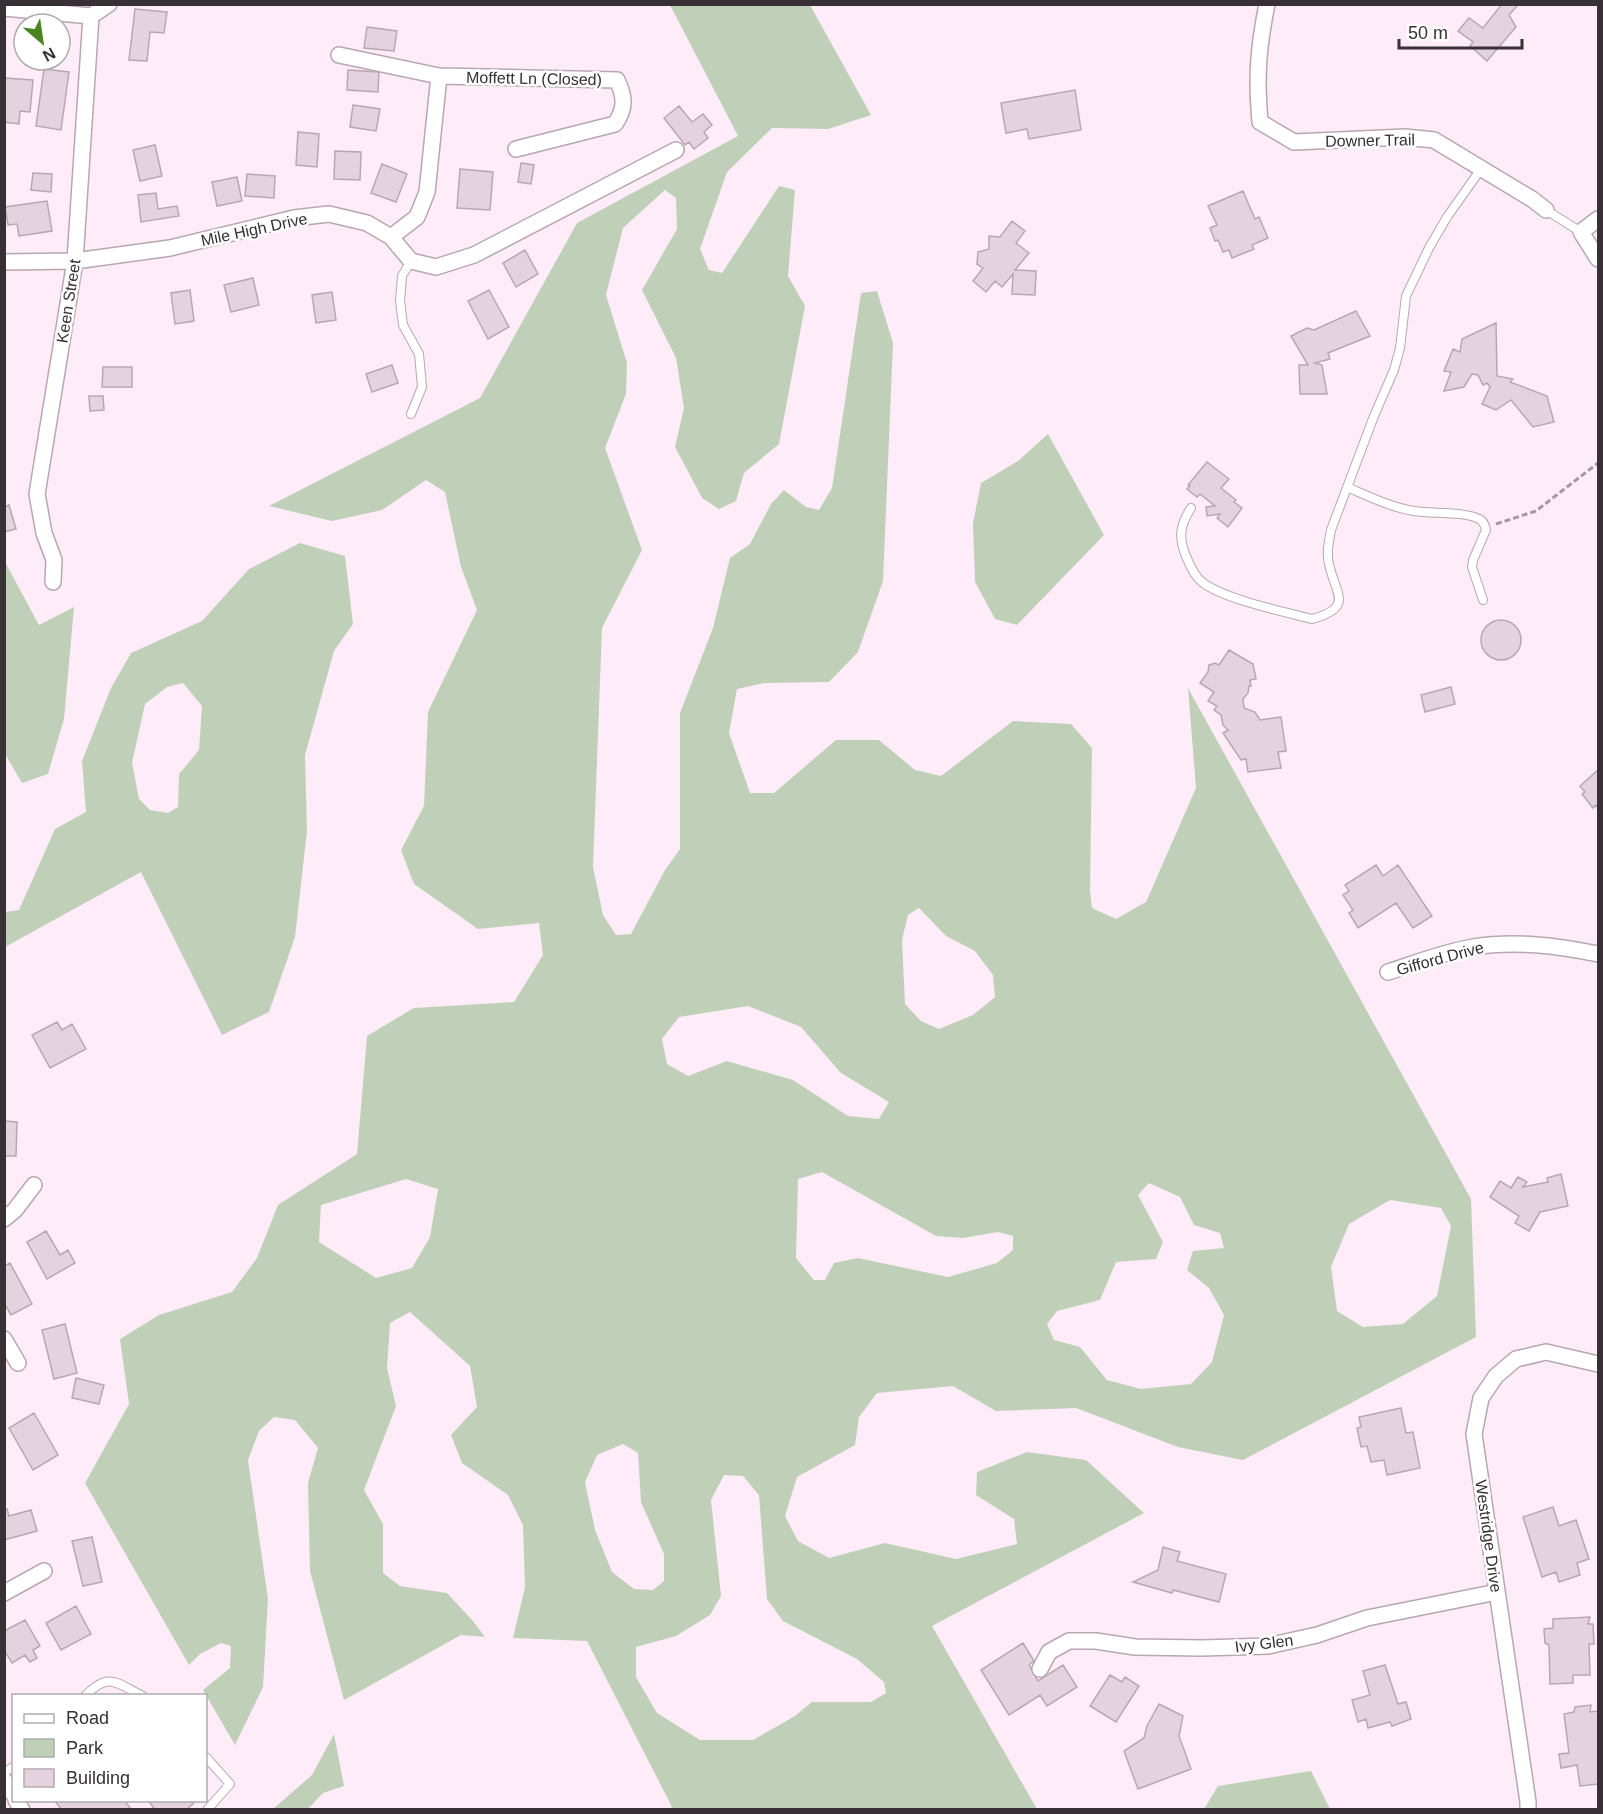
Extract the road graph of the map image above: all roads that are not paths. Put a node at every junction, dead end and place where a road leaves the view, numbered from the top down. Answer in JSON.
{"nodes":[{"id":1,"x":109,"y":4,"type":"edge"},
{"id":2,"x":1267,"y":4,"type":"edge"},
{"id":3,"x":4,"y":8,"type":"edge"},
{"id":4,"x":91,"y":16,"type":"junction"},
{"id":5,"x":339,"y":55,"type":"dead end"},
{"id":6,"x":439,"y":76,"type":"junction"},
{"id":7,"x":516,"y":149,"type":"dead end"},
{"id":8,"x":676,"y":150,"type":"dead end"},
{"id":9,"x":1482,"y":169,"type":"junction"},
{"id":10,"x":1546,"y":210,"type":"joint"},
{"id":11,"x":1599,"y":219,"type":"edge"},
{"id":12,"x":1581,"y":232,"type":"junction"},
{"id":13,"x":392,"y":237,"type":"junction"},
{"id":14,"x":1599,"y":259,"type":"edge"},
{"id":15,"x":75,"y":261,"type":"junction"},
{"id":16,"x":411,"y":261,"type":"junction"},
{"id":17,"x":4,"y":262,"type":"edge"},
{"id":18,"x":411,"y":414,"type":"dead end"},
{"id":19,"x":1347,"y":487,"type":"junction"},
{"id":20,"x":1191,"y":508,"type":"dead end"},
{"id":21,"x":53,"y":582,"type":"dead end"},
{"id":22,"x":1483,"y":600,"type":"dead end"},
{"id":23,"x":1599,"y":954,"type":"edge"},
{"id":24,"x":1388,"y":972,"type":"dead end"},
{"id":25,"x":34,"y":1185,"type":"dead end"},
{"id":26,"x":4,"y":1219,"type":"edge"},
{"id":27,"x":4,"y":1339,"type":"edge"},
{"id":28,"x":18,"y":1363,"type":"dead end"},
{"id":29,"x":1599,"y":1364,"type":"edge"},
{"id":30,"x":44,"y":1571,"type":"dead end"},
{"id":31,"x":1497,"y":1592,"type":"junction"},
{"id":32,"x":4,"y":1593,"type":"edge"},
{"id":33,"x":1040,"y":1669,"type":"dead end"},
{"id":34,"x":86,"y":1694,"type":"edge"},
{"id":35,"x":141,"y":1694,"type":"edge"},
{"id":36,"x":207,"y":1758,"type":"edge"},
{"id":37,"x":4,"y":1780,"type":"edge"},
{"id":38,"x":12,"y":1793,"type":"edge"},
{"id":39,"x":207,"y":1809,"type":"edge"},
{"id":40,"x":1528,"y":1809,"type":"edge"}],
"edges":[{"from":1,"to":4,"type":"street"},
{"from":2,"to":9,"type":"street","name":"Downer Trail"},
{"from":3,"to":4,"type":"street"},
{"from":4,"to":15,"type":"street","name":"Keen Street"},
{"from":5,"to":6,"type":"street","name":"Moffett Ln (Closed)"},
{"from":6,"to":7,"type":"street","name":"Moffett Ln (Closed)"},
{"from":6,"to":13,"type":"street"},
{"from":8,"to":16,"type":"street"},
{"from":9,"to":10,"type":"street","name":"Downer Trail"},
{"from":9,"to":19,"type":"lane"},
{"from":10,"to":12,"type":"lane","name":"Downer Trail"},
{"from":11,"to":12,"type":"street"},
{"from":12,"to":14,"type":"street","name":"Downer Trail"},
{"from":13,"to":15,"type":"street","name":"Mile High Drive"},
{"from":13,"to":16,"type":"street","name":"Mile High Drive"},
{"from":15,"to":17,"type":"street","name":"Mile High Drive"},
{"from":15,"to":21,"type":"street","name":"Keen Street"},
{"from":16,"to":18,"type":"lane"},
{"from":19,"to":20,"type":"lane"},
{"from":19,"to":22,"type":"lane"},
{"from":23,"to":24,"type":"street","name":"Gifford Drive"},
{"from":25,"to":26,"type":"street"},
{"from":27,"to":28,"type":"street"},
{"from":29,"to":31,"type":"street","name":"Westridge Drive"},
{"from":30,"to":32,"type":"street"},
{"from":31,"to":33,"type":"street","name":"Ivy Glen"},
{"from":31,"to":40,"type":"street","name":"Westridge Drive"},
{"from":34,"to":35,"type":"lane"},
{"from":36,"to":39,"type":"lane"},
{"from":37,"to":38,"type":"street"}]}
